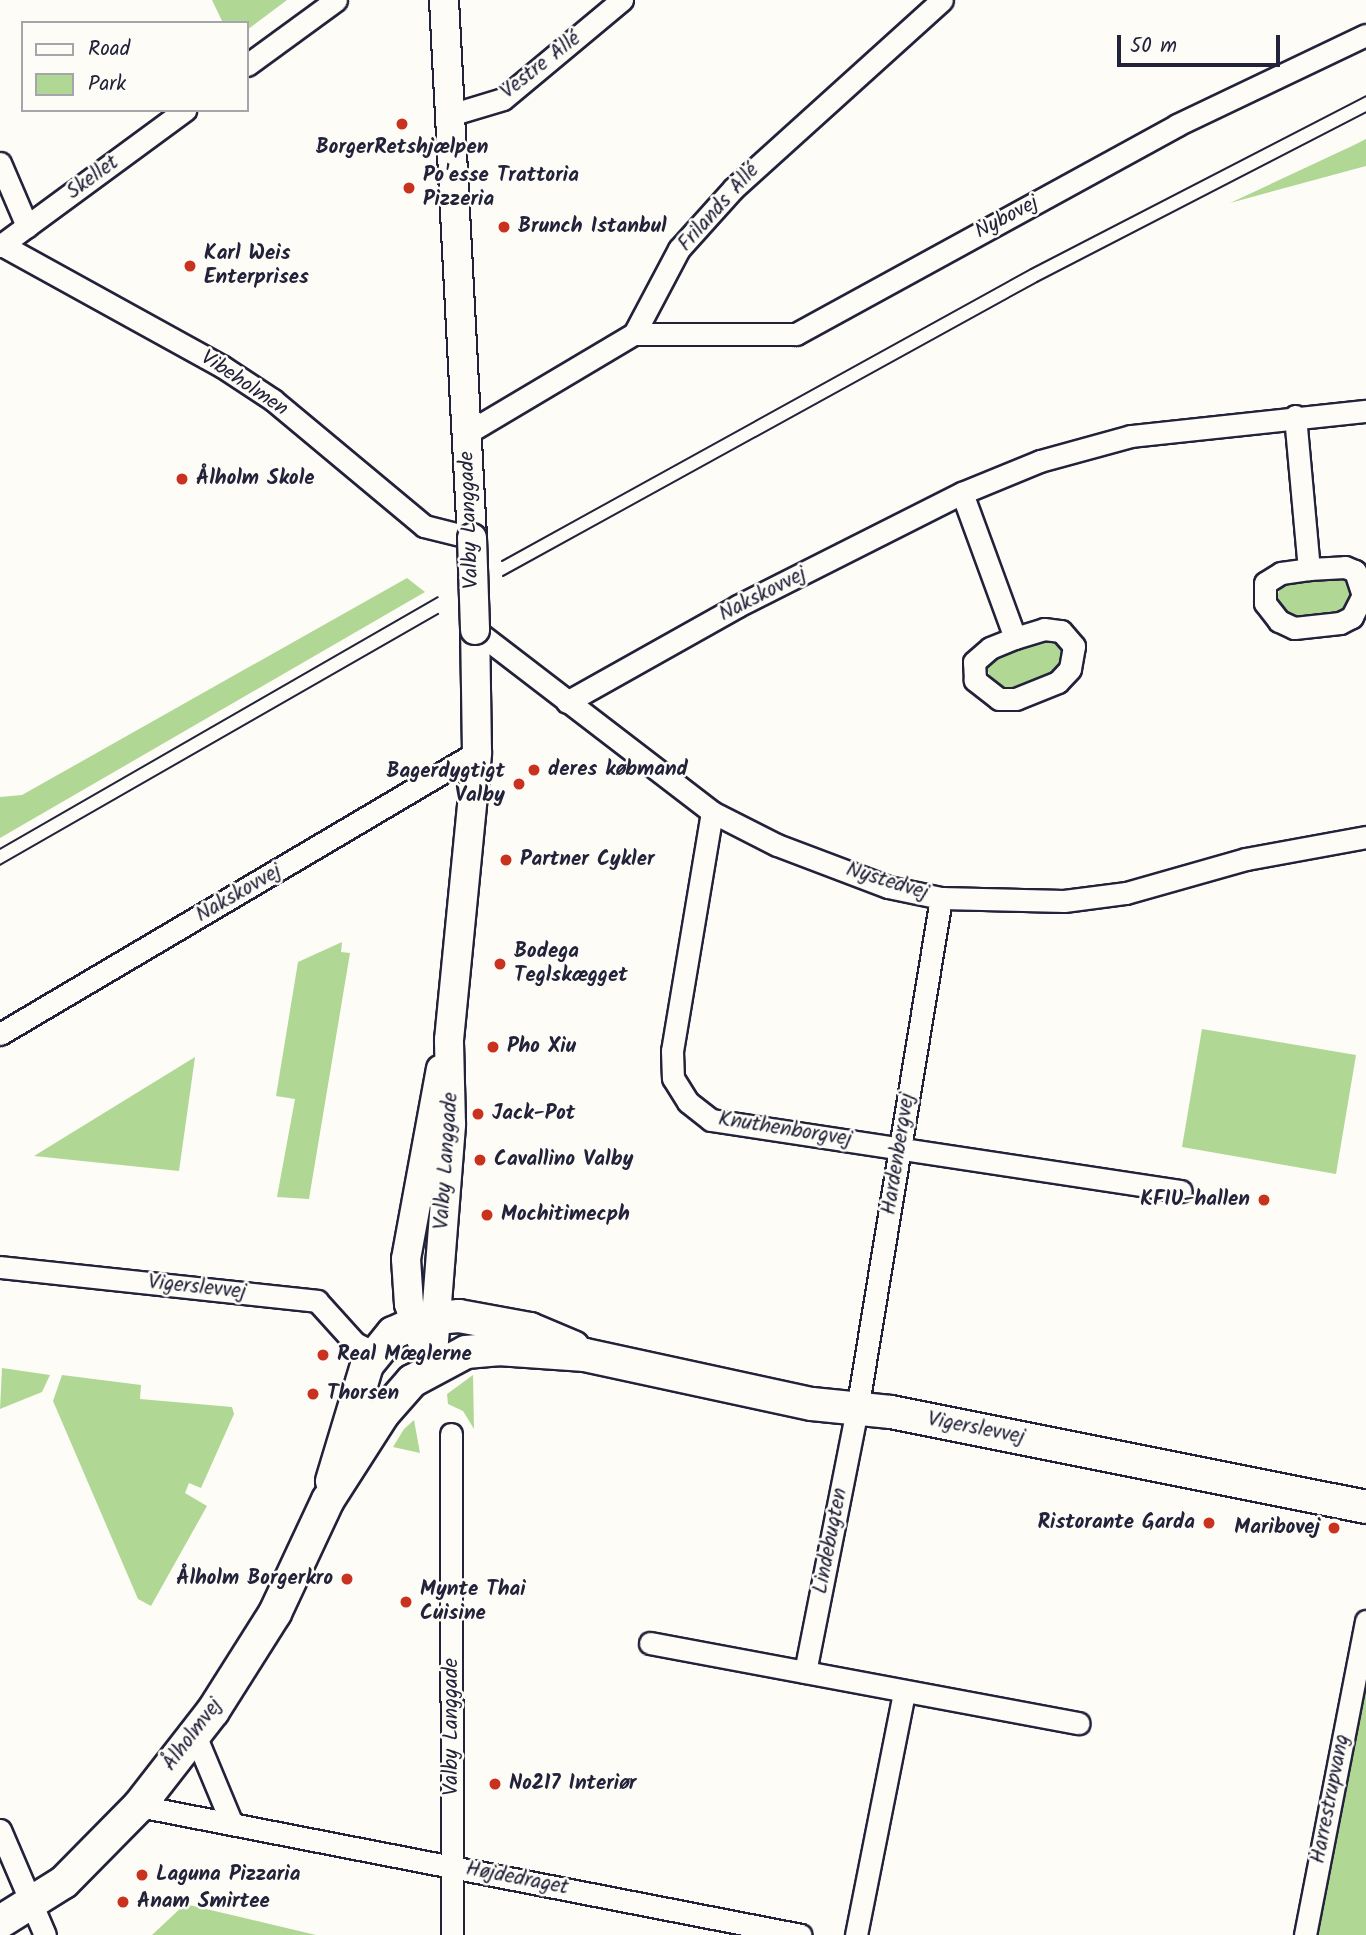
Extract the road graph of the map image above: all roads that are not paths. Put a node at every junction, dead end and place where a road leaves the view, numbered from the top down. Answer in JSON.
{"nodes":[{"id":1,"x":336,"y":0,"type":"edge"},
{"id":2,"x":444,"y":0,"type":"edge"},
{"id":3,"x":622,"y":0,"type":"edge"},
{"id":4,"x":942,"y":0,"type":"edge"},
{"id":5,"x":1366,"y":35,"type":"edge"},
{"id":6,"x":248,"y":64,"type":"edge"},
{"id":7,"x":182,"y":112,"type":"edge"},
{"id":8,"x":450,"y":115,"type":"junction"},
{"id":9,"x":0,"y":163,"type":"edge"},
{"id":10,"x":27,"y":226,"type":"junction"},
{"id":11,"x":1,"y":245,"type":"edge"},
{"id":12,"x":634,"y":334,"type":"junction"},
{"id":13,"x":1366,"y":411,"type":"edge"},
{"id":14,"x":1295,"y":416,"type":"junction"},
{"id":15,"x":467,"y":433,"type":"junction"},
{"id":16,"x":962,"y":492,"type":"junction"},
{"id":17,"x":472,"y":538,"type":"junction"},
{"id":18,"x":1309,"y":569,"type":"junction"},
{"id":19,"x":475,"y":629,"type":"junction"},
{"id":20,"x":1015,"y":639,"type":"junction"},
{"id":21,"x":567,"y":702,"type":"junction"},
{"id":22,"x":477,"y":752,"type":"junction"},
{"id":23,"x":712,"y":812,"type":"junction"},
{"id":24,"x":1366,"y":837,"type":"edge"},
{"id":25,"x":941,"y":898,"type":"junction"},
{"id":26,"x":0,"y":1034,"type":"edge"},
{"id":27,"x":900,"y":1148,"type":"junction"},
{"id":28,"x":1181,"y":1191,"type":"dead end"},
{"id":29,"x":0,"y":1267,"type":"edge"},
{"id":30,"x":424,"y":1320,"type":"junction"},
{"id":31,"x":373,"y":1352,"type":"junction"},
{"id":32,"x":585,"y":1355,"type":"junction"},
{"id":33,"x":432,"y":1367,"type":"junction"},
{"id":34,"x":857,"y":1410,"type":"junction"},
{"id":35,"x":451,"y":1434,"type":"dead end"},
{"id":36,"x":328,"y":1500,"type":"junction"},
{"id":37,"x":1366,"y":1507,"type":"edge"},
{"id":38,"x":1366,"y":1621,"type":"edge"},
{"id":39,"x":650,"y":1643,"type":"dead end"},
{"id":40,"x":805,"y":1672,"type":"junction"},
{"id":41,"x":904,"y":1692,"type":"junction"},
{"id":42,"x":1079,"y":1723,"type":"dead end"},
{"id":43,"x":195,"y":1735,"type":"junction"},
{"id":44,"x":139,"y":1806,"type":"junction"},
{"id":45,"x":232,"y":1824,"type":"junction"},
{"id":46,"x":0,"y":1830,"type":"edge"},
{"id":47,"x":452,"y":1866,"type":"junction"},
{"id":48,"x":32,"y":1904,"type":"junction"},
{"id":49,"x":0,"y":1922,"type":"edge"},
{"id":50,"x":45,"y":1935,"type":"edge"},
{"id":51,"x":452,"y":1935,"type":"edge"},
{"id":52,"x":801,"y":1935,"type":"edge"},
{"id":53,"x":856,"y":1935,"type":"edge"},
{"id":54,"x":1305,"y":1935,"type":"edge"}],
"edges":[{"from":1,"to":6,"type":"street"},
{"from":2,"to":8,"type":"street","name":"Valby Langgade"},
{"from":3,"to":8,"type":"street","name":"Vestre Allé"},
{"from":4,"to":12,"type":"street","name":"Frilands Allé"},
{"from":5,"to":12,"type":"street","name":"Nybovej"},
{"from":7,"to":10,"type":"street","name":"Skellet"},
{"from":8,"to":15,"type":"street","name":"Valby Langgade"},
{"from":9,"to":10,"type":"street"},
{"from":10,"to":11,"type":"street","name":"Skellet"},
{"from":11,"to":17,"type":"street","name":"Vibeholmen"},
{"from":12,"to":15,"type":"street"},
{"from":13,"to":14,"type":"street","name":"Nakskovvej"},
{"from":14,"to":16,"type":"street","name":"Nakskovvej"},
{"from":14,"to":18,"type":"street"},
{"from":15,"to":17,"type":"street","name":"Valby Langgade"},
{"from":16,"to":20,"type":"street"},
{"from":16,"to":21,"type":"street","name":"Nakskovvej"},
{"from":17,"to":19,"type":"street","name":"Valby Langgade","bridge":true},
{"from":18,"to":18,"type":"street"},
{"from":19,"to":21,"type":"street","name":"Nystedvej"},
{"from":19,"to":22,"type":"street","name":"Valby Langgade"},
{"from":20,"to":20,"type":"street"},
{"from":21,"to":23,"type":"street","name":"Nystedvej"},
{"from":22,"to":26,"type":"street","name":"Nakskovvej"},
{"from":22,"to":30,"type":"street","name":"Valby Langgade"},
{"from":23,"to":25,"type":"street","name":"Nystedvej"},
{"from":23,"to":27,"type":"street","name":"Knuthenborgvej"},
{"from":24,"to":25,"type":"street","name":"Nystedvej"},
{"from":25,"to":27,"type":"street","name":"Hardenbergvej"},
{"from":27,"to":28,"type":"street","name":"Knuthenborgvej"},
{"from":27,"to":34,"type":"street","name":"Hardenbergvej"},
{"from":29,"to":31,"type":"street","name":"Vigerslevvej"},
{"from":30,"to":31,"type":"main road"},
{"from":30,"to":32,"type":"main road","name":"Vigerslevvej"},
{"from":30,"to":33,"type":"street","name":"Valby Langgade"},
{"from":31,"to":36,"type":"main road","name":"Ålholmvej"},
{"from":32,"to":33,"type":"main road","name":"Vigerslevvej"},
{"from":32,"to":34,"type":"main road","name":"Vigerslevvej"},
{"from":33,"to":36,"type":"main road","name":"Ålholmvej"},
{"from":34,"to":37,"type":"main road","name":"Vigerslevvej"},
{"from":34,"to":40,"type":"street","name":"Lindebugten"},
{"from":35,"to":47,"type":"street","name":"Valby Langgade"},
{"from":36,"to":43,"type":"main road","name":"Ålholmvej"},
{"from":38,"to":54,"type":"street","name":"Harrestrupvang"},
{"from":39,"to":40,"type":"street"},
{"from":40,"to":41,"type":"street"},
{"from":41,"to":42,"type":"street"},
{"from":41,"to":53,"type":"street"},
{"from":43,"to":44,"type":"main road","name":"Ålholmvej"},
{"from":43,"to":45,"type":"street"},
{"from":44,"to":45,"type":"street","name":"Højdedraget"},
{"from":44,"to":48,"type":"main road","name":"Ålholmvej"},
{"from":45,"to":47,"type":"street","name":"Højdedraget"},
{"from":46,"to":48,"type":"street"},
{"from":47,"to":51,"type":"street","name":"Valby Langgade"},
{"from":47,"to":52,"type":"street","name":"Højdedraget"},
{"from":48,"to":49,"type":"main road","name":"Ålholmvej"},
{"from":48,"to":50,"type":"street"}]}
